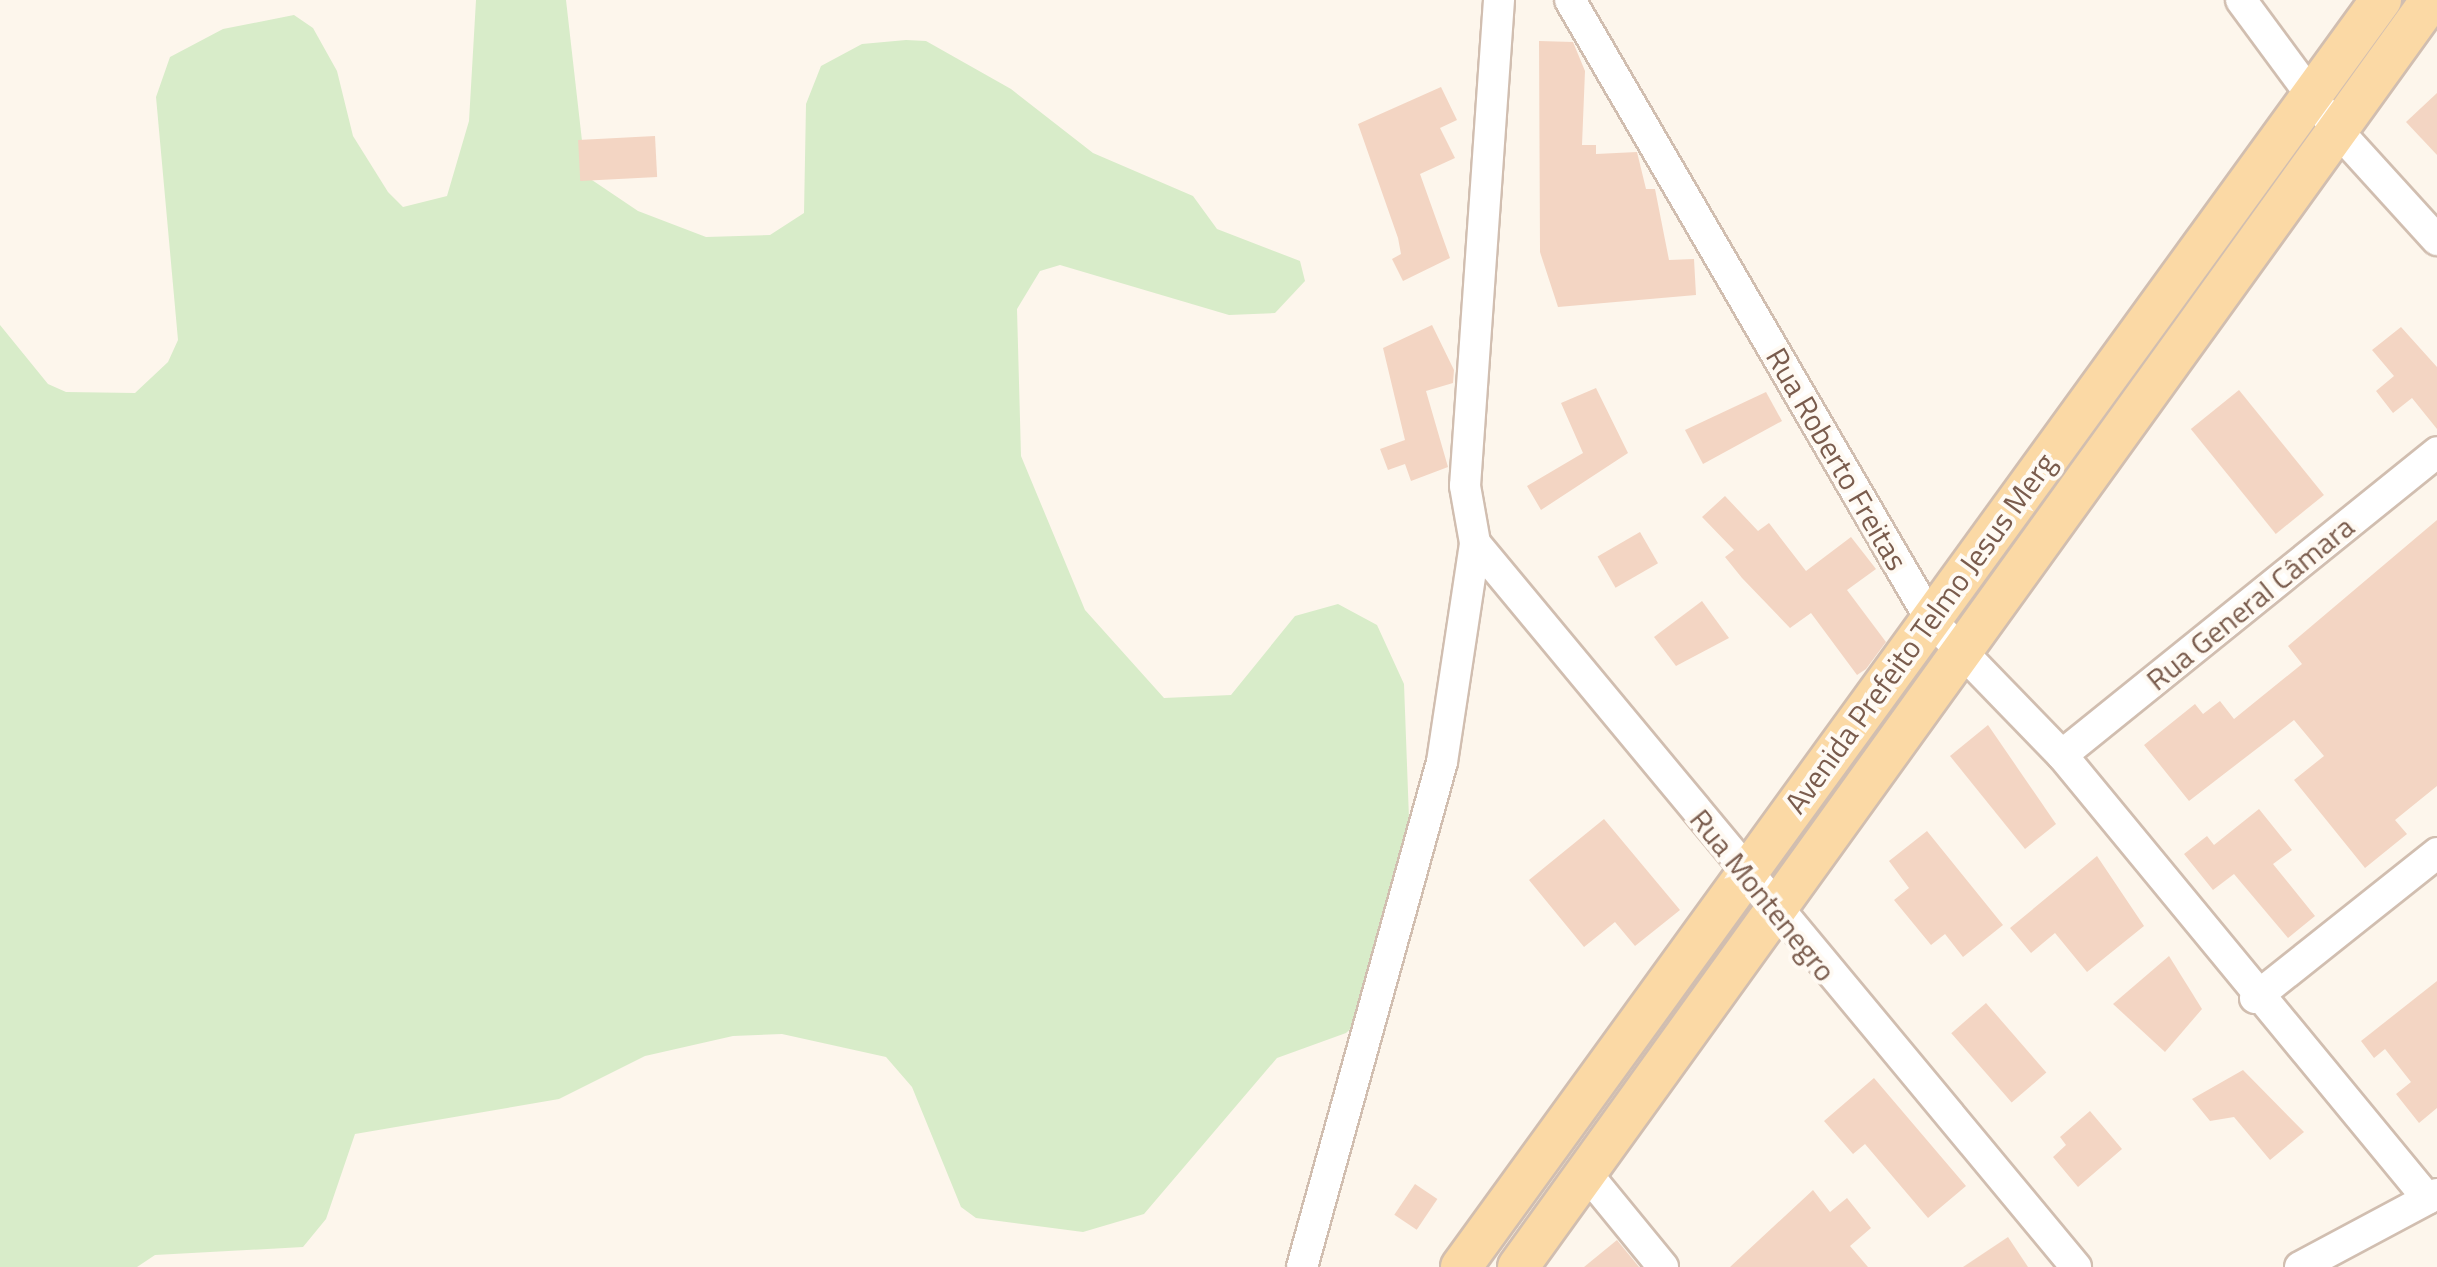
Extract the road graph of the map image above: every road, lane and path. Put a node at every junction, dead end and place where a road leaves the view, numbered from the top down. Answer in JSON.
{"nodes":[{"id":1,"x":1499,"y":0,"type":"edge"},
{"id":2,"x":1570,"y":0,"type":"edge"},
{"id":3,"x":2242,"y":0,"type":"edge"},
{"id":4,"x":2382,"y":0,"type":"edge"},
{"id":5,"x":2430,"y":0,"type":"edge"},
{"id":6,"x":2312,"y":94,"type":"junction"},
{"id":7,"x":2338,"y":130,"type":"junction"},
{"id":8,"x":2437,"y":240,"type":"edge"},
{"id":9,"x":2437,"y":452,"type":"edge"},
{"id":10,"x":1470,"y":529,"type":"junction"},
{"id":11,"x":1943,"y":634,"type":"junction"},
{"id":12,"x":2062,"y":755,"type":"junction"},
{"id":13,"x":2437,"y":853,"type":"edge"},
{"id":14,"x":1745,"y":873,"type":"junction"},
{"id":15,"x":1772,"y":908,"type":"junction"},
{"id":16,"x":2255,"y":998,"type":"junction"},
{"id":17,"x":1587,"y":1174,"type":"junction"},
{"id":18,"x":2433,"y":1196,"type":"edge"},
{"id":19,"x":1302,"y":1267,"type":"edge"},
{"id":20,"x":1460,"y":1267,"type":"edge"},
{"id":21,"x":1518,"y":1267,"type":"edge"},
{"id":22,"x":1663,"y":1267,"type":"edge"},
{"id":23,"x":2076,"y":1267,"type":"edge"},
{"id":24,"x":2300,"y":1267,"type":"edge"}],
"edges":[{"from":1,"to":10,"type":"street"},
{"from":2,"to":11,"type":"street","name":"Rua Roberto Freitas"},
{"from":3,"to":6,"type":"street"},
{"from":4,"to":6,"type":"main road","name":"Avenida Prefeito Telmo Jesus Merg"},
{"from":5,"to":7,"type":"main road","name":"Avenida Prefeito Telmo Jesus Merg"},
{"from":6,"to":7,"type":"street"},
{"from":6,"to":11,"type":"main road","name":"Avenida Prefeito Telmo Jesus Merg"},
{"from":7,"to":8,"type":"street"},
{"from":7,"to":11,"type":"main road","name":"Avenida Prefeito Telmo Jesus Merg"},
{"from":9,"to":12,"type":"street","name":"Rua General Câmara"},
{"from":10,"to":14,"type":"street","name":"Rua Montenegro"},
{"from":10,"to":19,"type":"street"},
{"from":11,"to":12,"type":"street","name":"Rua Roberto Freitas"},
{"from":11,"to":14,"type":"main road","name":"Avenida Prefeito Telmo Jesus Merg"},
{"from":11,"to":15,"type":"main road","name":"Avenida Prefeito Telmo Jesus Merg"},
{"from":12,"to":16,"type":"street","name":"Rua Roberto Freitas"},
{"from":13,"to":16,"type":"street"},
{"from":14,"to":15,"type":"street","name":"Rua Montenegro"},
{"from":14,"to":20,"type":"main road","name":"Avenida Prefeito Telmo Jesus Merg"},
{"from":15,"to":17,"type":"main road","name":"Avenida Prefeito Telmo Jesus Merg"},
{"from":15,"to":23,"type":"street","name":"Rua Montenegro"},
{"from":16,"to":18,"type":"street","name":"Rua Roberto Freitas"},
{"from":17,"to":21,"type":"main road","name":"Avenida Prefeito Telmo Jesus Merg"},
{"from":17,"to":22,"type":"street"},
{"from":18,"to":24,"type":"street"}]}
